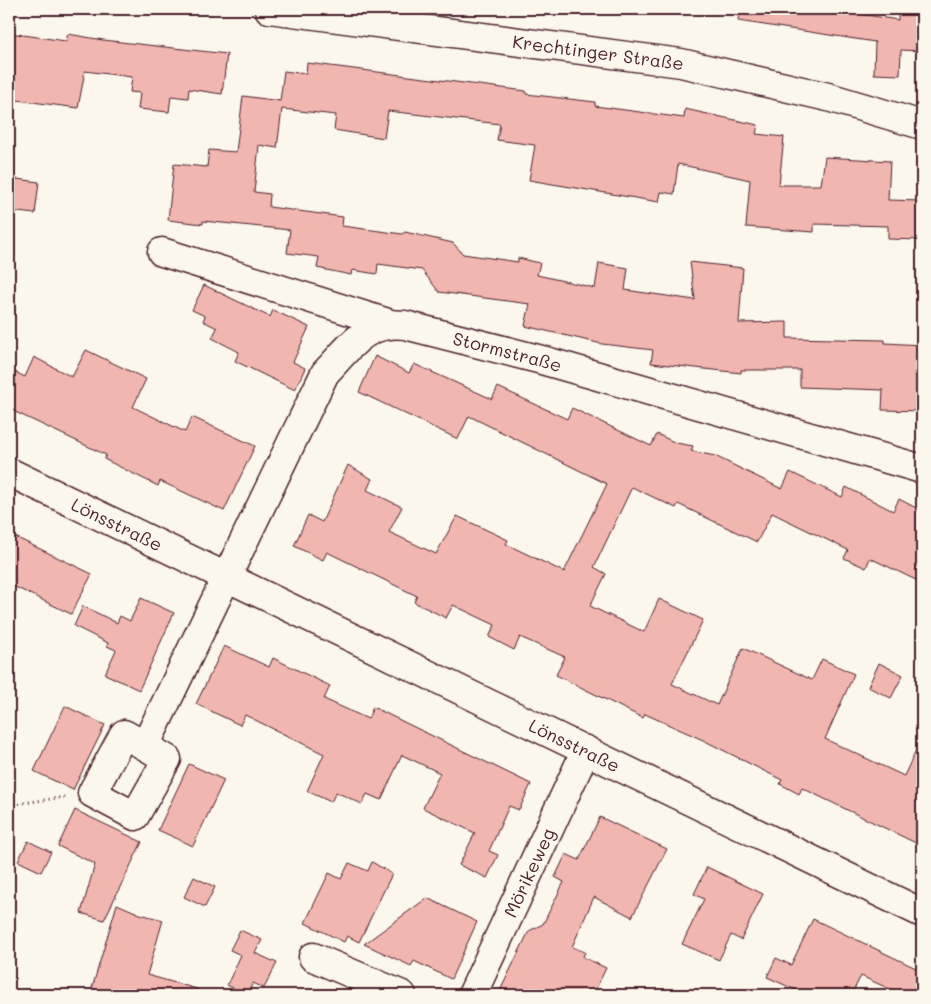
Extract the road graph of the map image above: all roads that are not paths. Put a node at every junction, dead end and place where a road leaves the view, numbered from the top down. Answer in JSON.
{"nodes":[{"id":1,"x":269,"y":9,"type":"edge"},
{"id":2,"x":922,"y":125,"type":"edge"},
{"id":3,"x":162,"y":252,"type":"dead end"},
{"id":4,"x":388,"y":323,"type":"junction"},
{"id":5,"x":922,"y":470,"type":"edge"},
{"id":6,"x":9,"y":472,"type":"edge"},
{"id":7,"x":226,"y":576,"type":"junction"},
{"id":8,"x":145,"y":746,"type":"junction"},
{"id":9,"x":586,"y":750,"type":"junction"},
{"id":10,"x":922,"y":913,"type":"edge"},
{"id":11,"x":313,"y":957,"type":"dead end"},
{"id":12,"x":402,"y":995,"type":"edge"},
{"id":13,"x":472,"y":995,"type":"edge"}],
"edges":[{"from":1,"to":2,"type":"street","name":"Krechtinger Straße"},
{"from":3,"to":4,"type":"street"},
{"from":4,"to":5,"type":"street","name":"Stormstraße"},
{"from":4,"to":7,"type":"street","name":"Stormstraße"},
{"from":6,"to":7,"type":"street","name":"Lönsstraße"},
{"from":7,"to":8,"type":"street"},
{"from":7,"to":9,"type":"street","name":"Lönsstraße"},
{"from":8,"to":8,"type":"street"},
{"from":9,"to":10,"type":"street","name":"Lönsstraße"},
{"from":9,"to":13,"type":"street","name":"Mörikeweg"},
{"from":11,"to":12,"type":"street"}]}
